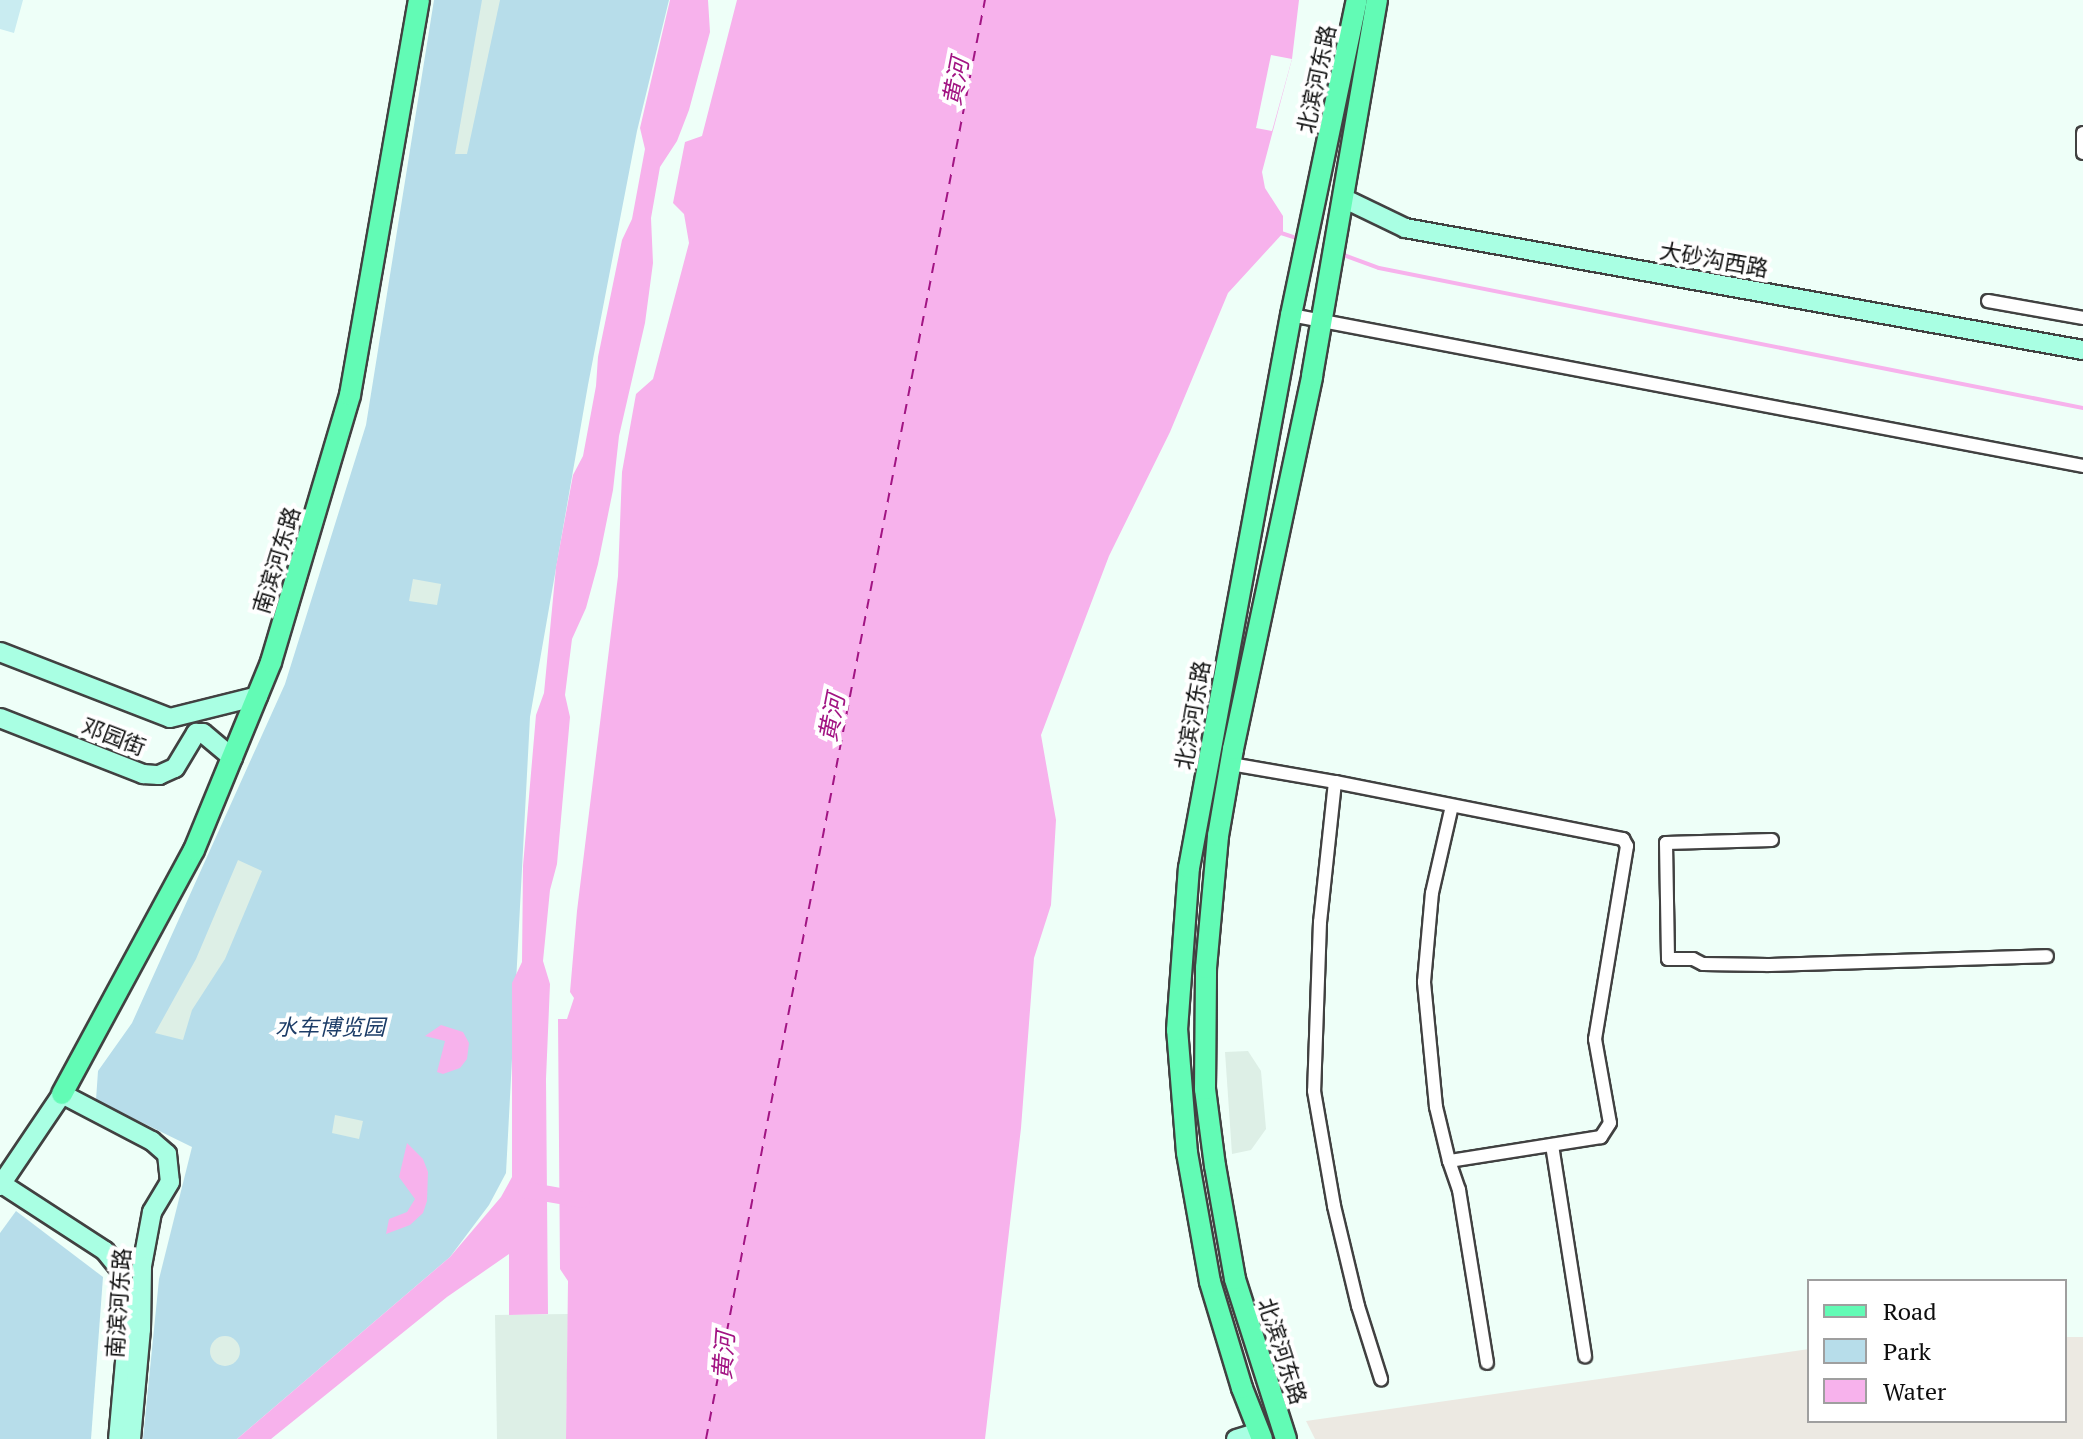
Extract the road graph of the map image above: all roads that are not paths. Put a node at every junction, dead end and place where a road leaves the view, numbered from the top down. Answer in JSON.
{"nodes":[{"id":1,"x":406,"y":0,"type":"edge"},
{"id":2,"x":419,"y":0,"type":"edge"},
{"id":3,"x":1357,"y":0,"type":"edge"},
{"id":4,"x":1377,"y":0,"type":"edge"},
{"id":5,"x":412,"y":38,"type":"junction"},
{"id":6,"x":2083,"y":133,"type":"edge"},
{"id":7,"x":2083,"y":153,"type":"edge"},
{"id":8,"x":1343,"y":198,"type":"junction"},
{"id":9,"x":1988,"y":301,"type":"dead end"},
{"id":10,"x":1293,"y":307,"type":"junction"},
{"id":11,"x":1320,"y":312,"type":"junction"},
{"id":12,"x":2083,"y":318,"type":"edge"},
{"id":13,"x":2083,"y":350,"type":"edge"},
{"id":14,"x":2083,"y":466,"type":"edge"},
{"id":15,"x":0,"y":652,"type":"edge"},
{"id":16,"x":258,"y":696,"type":"junction"},
{"id":17,"x":0,"y":718,"type":"edge"},
{"id":18,"x":233,"y":758,"type":"junction"},
{"id":19,"x":1231,"y":764,"type":"junction"},
{"id":20,"x":1335,"y":782,"type":"junction"},
{"id":21,"x":1452,"y":806,"type":"junction"},
{"id":22,"x":1772,"y":840,"type":"dead end"},
{"id":23,"x":2047,"y":956,"type":"dead end"},
{"id":24,"x":62,"y":1094,"type":"junction"},
{"id":25,"x":1552,"y":1145,"type":"junction"},
{"id":26,"x":1449,"y":1161,"type":"junction"},
{"id":27,"x":1,"y":1185,"type":"edge"},
{"id":28,"x":1585,"y":1356,"type":"dead end"},
{"id":29,"x":1487,"y":1363,"type":"dead end"},
{"id":30,"x":1381,"y":1379,"type":"dead end"},
{"id":31,"x":1260,"y":1436,"type":"edge"},
{"id":32,"x":118,"y":1439,"type":"edge"},
{"id":33,"x":131,"y":1439,"type":"edge"},
{"id":34,"x":1236,"y":1439,"type":"edge"},
{"id":35,"x":1286,"y":1439,"type":"edge"}],
"edges":[{"from":1,"to":5,"type":"main road"},
{"from":2,"to":5,"type":"main road","name":"南滨河东路"},
{"from":3,"to":10,"type":"main road","name":"北滨河东路"},
{"from":4,"to":8,"type":"main road","name":"北滨河东路"},
{"from":5,"to":16,"type":"main road","name":"南滨河东路"},
{"from":6,"to":7,"type":"street"},
{"from":8,"to":11,"type":"main road","name":"北滨河东路"},
{"from":8,"to":13,"type":"street","name":"大砂沟西路"},
{"from":9,"to":12,"type":"street"},
{"from":10,"to":11,"type":"street"},
{"from":10,"to":31,"type":"main road","name":"北滨河东路"},
{"from":11,"to":14,"type":"street"},
{"from":11,"to":19,"type":"main road","name":"北滨河东路"},
{"from":15,"to":16,"type":"street","name":"邓园街"},
{"from":16,"to":18,"type":"main road","name":"南滨河东路"},
{"from":17,"to":18,"type":"street","name":"邓园街"},
{"from":18,"to":24,"type":"main road","name":"南滨河东路"},
{"from":19,"to":20,"type":"street"},
{"from":19,"to":35,"type":"main road","name":"北滨河东路"},
{"from":20,"to":21,"type":"street"},
{"from":20,"to":30,"type":"street"},
{"from":21,"to":25,"type":"street"},
{"from":21,"to":26,"type":"street"},
{"from":22,"to":23,"type":"street"},
{"from":24,"to":27,"type":"street","name":"南滨河东路"},
{"from":24,"to":33,"type":"street","name":"南滨河东路"},
{"from":25,"to":26,"type":"street"},
{"from":25,"to":28,"type":"street"},
{"from":26,"to":29,"type":"street"},
{"from":27,"to":32,"type":"street","name":"南滨河东路"},
{"from":31,"to":34,"type":"street"}]}
